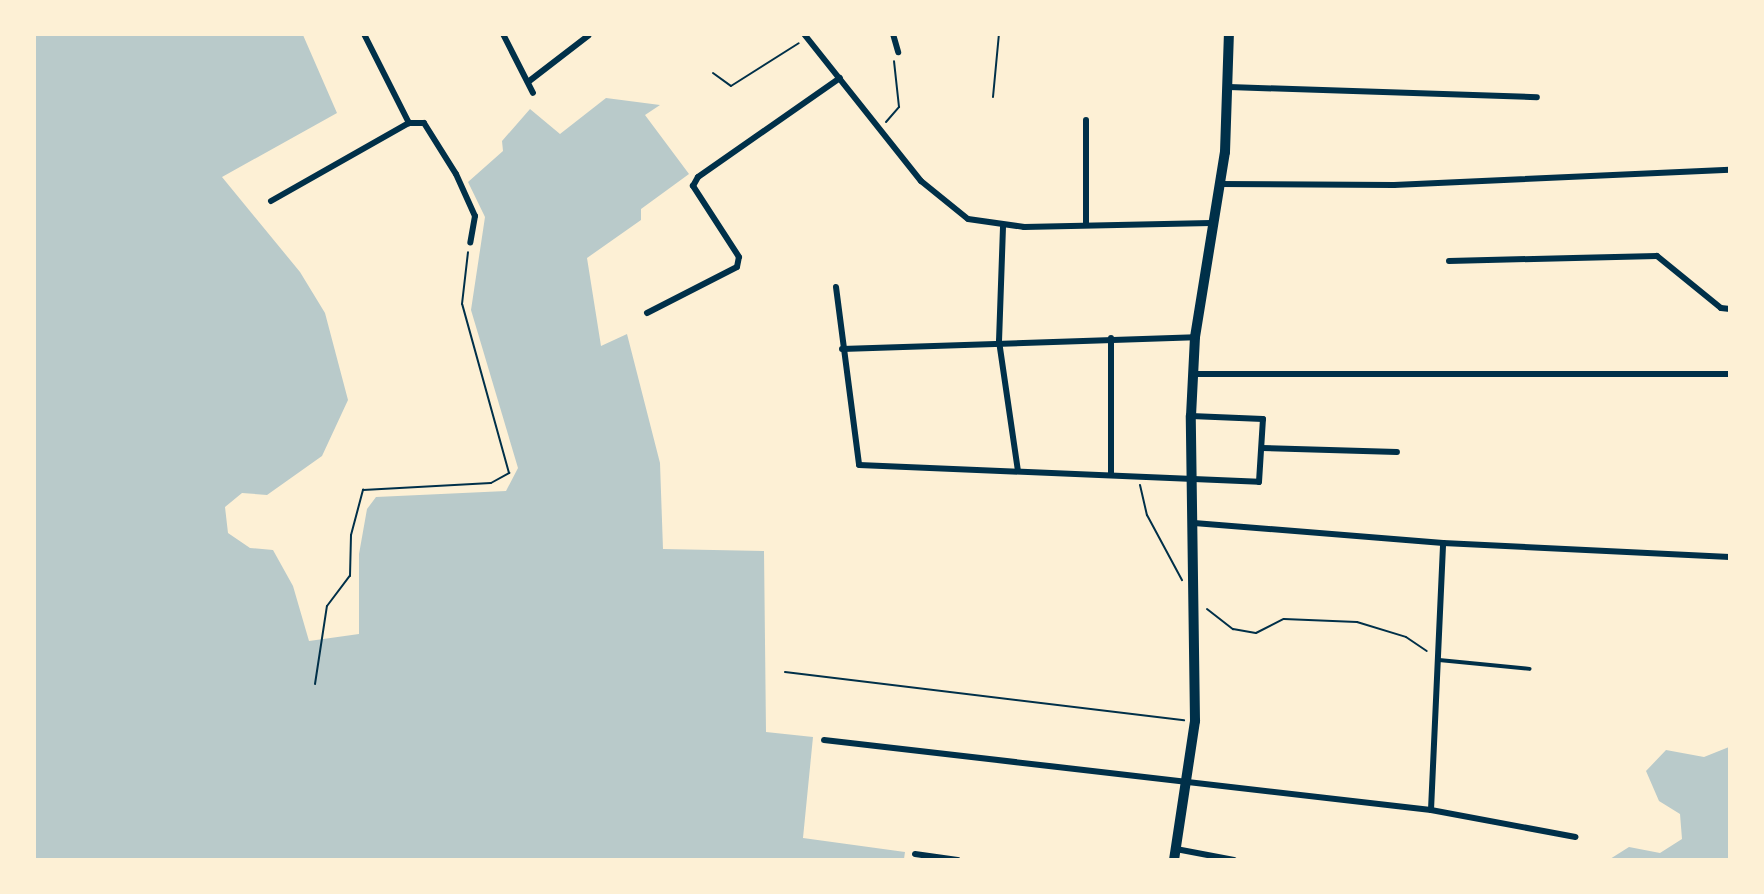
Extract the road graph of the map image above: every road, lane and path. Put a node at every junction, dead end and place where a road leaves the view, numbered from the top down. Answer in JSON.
{"nodes":[{"id":1,"x":364,"y":34,"type":"edge"},
{"id":2,"x":503,"y":34,"type":"edge"},
{"id":3,"x":893,"y":34,"type":"edge"},
{"id":4,"x":999,"y":34,"type":"edge"},
{"id":5,"x":1229,"y":34,"type":"edge"},
{"id":6,"x":588,"y":36,"type":"dead end"},
{"id":7,"x":805,"y":36,"type":"edge"},
{"id":8,"x":898,"y":52,"type":"joint"},
{"id":9,"x":713,"y":73,"type":"dead end"},
{"id":10,"x":840,"y":78,"type":"junction"},
{"id":11,"x":528,"y":82,"type":"junction"},
{"id":12,"x":1228,"y":87,"type":"junction"},
{"id":13,"x":533,"y":93,"type":"dead end"},
{"id":14,"x":993,"y":97,"type":"dead end"},
{"id":15,"x":1537,"y":98,"type":"dead end"},
{"id":16,"x":1086,"y":120,"type":"dead end"},
{"id":17,"x":409,"y":123,"type":"junction"},
{"id":18,"x":876,"y":126,"type":"junction"},
{"id":19,"x":1730,"y":170,"type":"edge"},
{"id":20,"x":1219,"y":184,"type":"junction"},
{"id":21,"x":271,"y":201,"type":"dead end"},
{"id":22,"x":1211,"y":222,"type":"junction"},
{"id":23,"x":1086,"y":223,"type":"junction"},
{"id":24,"x":1003,"y":227,"type":"junction"},
{"id":25,"x":470,"y":243,"type":"joint"},
{"id":26,"x":1449,"y":261,"type":"dead end"},
{"id":27,"x":836,"y":287,"type":"dead end"},
{"id":28,"x":1730,"y":309,"type":"edge"},
{"id":29,"x":647,"y":313,"type":"dead end"},
{"id":30,"x":1111,"y":338,"type":"junction"},
{"id":31,"x":1195,"y":338,"type":"junction"},
{"id":32,"x":999,"y":341,"type":"junction"},
{"id":33,"x":842,"y":349,"type":"junction"},
{"id":34,"x":1193,"y":374,"type":"junction"},
{"id":35,"x":1730,"y":374,"type":"edge"},
{"id":36,"x":1191,"y":416,"type":"junction"},
{"id":37,"x":1262,"y":448,"type":"junction"},
{"id":38,"x":1397,"y":452,"type":"dead end"},
{"id":39,"x":1018,"y":471,"type":"junction"},
{"id":40,"x":1111,"y":472,"type":"junction"},
{"id":41,"x":1139,"y":475,"type":"junction"},
{"id":42,"x":1191,"y":479,"type":"junction"},
{"id":43,"x":1194,"y":523,"type":"junction"},
{"id":44,"x":1443,"y":543,"type":"junction"},
{"id":45,"x":1730,"y":557,"type":"edge"},
{"id":46,"x":1191,"y":590,"type":"junction"},
{"id":47,"x":1439,"y":660,"type":"junction"},
{"id":48,"x":1530,"y":669,"type":"dead end"},
{"id":49,"x":784,"y":672,"type":"dead end"},
{"id":50,"x":315,"y":684,"type":"dead end"},
{"id":51,"x":1195,"y":721,"type":"junction"},
{"id":52,"x":824,"y":740,"type":"dead end"},
{"id":53,"x":1187,"y":782,"type":"junction"},
{"id":54,"x":1431,"y":810,"type":"junction"},
{"id":55,"x":1575,"y":837,"type":"dead end"},
{"id":56,"x":915,"y":854,"type":"dead end"},
{"id":57,"x":1175,"y":854,"type":"edge"},
{"id":58,"x":958,"y":860,"type":"edge"},
{"id":59,"x":1234,"y":860,"type":"edge"}],
"edges":[{"from":1,"to":17,"type":"street"},
{"from":2,"to":11,"type":"street"},
{"from":3,"to":8,"type":"street"},
{"from":4,"to":14,"type":"path"},
{"from":5,"to":12,"type":"street"},
{"from":6,"to":11,"type":"street"},
{"from":7,"to":9,"type":"path"},
{"from":7,"to":10,"type":"street"},
{"from":8,"to":18,"type":"path"},
{"from":10,"to":18,"type":"street"},
{"from":10,"to":29,"type":"street"},
{"from":11,"to":13,"type":"street"},
{"from":12,"to":15,"type":"street"},
{"from":12,"to":20,"type":"street"},
{"from":16,"to":23,"type":"street"},
{"from":17,"to":21,"type":"street"},
{"from":17,"to":25,"type":"street"},
{"from":18,"to":24,"type":"street"},
{"from":19,"to":20,"type":"street"},
{"from":20,"to":22,"type":"street"},
{"from":22,"to":23,"type":"street"},
{"from":22,"to":31,"type":"street"},
{"from":23,"to":24,"type":"street"},
{"from":24,"to":32,"type":"street"},
{"from":25,"to":50,"type":"path"},
{"from":26,"to":28,"type":"street"},
{"from":27,"to":33,"type":"street"},
{"from":30,"to":31,"type":"street"},
{"from":30,"to":32,"type":"street"},
{"from":30,"to":40,"type":"street"},
{"from":31,"to":34,"type":"street"},
{"from":32,"to":33,"type":"street"},
{"from":32,"to":39,"type":"street"},
{"from":33,"to":39,"type":"street"},
{"from":34,"to":35,"type":"street"},
{"from":34,"to":36,"type":"street"},
{"from":36,"to":37,"type":"street"},
{"from":36,"to":42,"type":"street"},
{"from":37,"to":38,"type":"street"},
{"from":37,"to":42,"type":"street"},
{"from":39,"to":40,"type":"street"},
{"from":40,"to":41,"type":"street"},
{"from":41,"to":42,"type":"street"},
{"from":41,"to":46,"type":"path"},
{"from":42,"to":43,"type":"street"},
{"from":43,"to":44,"type":"street"},
{"from":43,"to":46,"type":"street"},
{"from":44,"to":45,"type":"street"},
{"from":44,"to":47,"type":"street"},
{"from":46,"to":47,"type":"path"},
{"from":46,"to":51,"type":"street"},
{"from":47,"to":48,"type":"lane"},
{"from":47,"to":54,"type":"street"},
{"from":49,"to":51,"type":"path"},
{"from":51,"to":53,"type":"street"},
{"from":52,"to":53,"type":"street"},
{"from":53,"to":54,"type":"street"},
{"from":53,"to":57,"type":"street"},
{"from":54,"to":55,"type":"street"},
{"from":56,"to":58,"type":"street"},
{"from":57,"to":59,"type":"street"}]}
